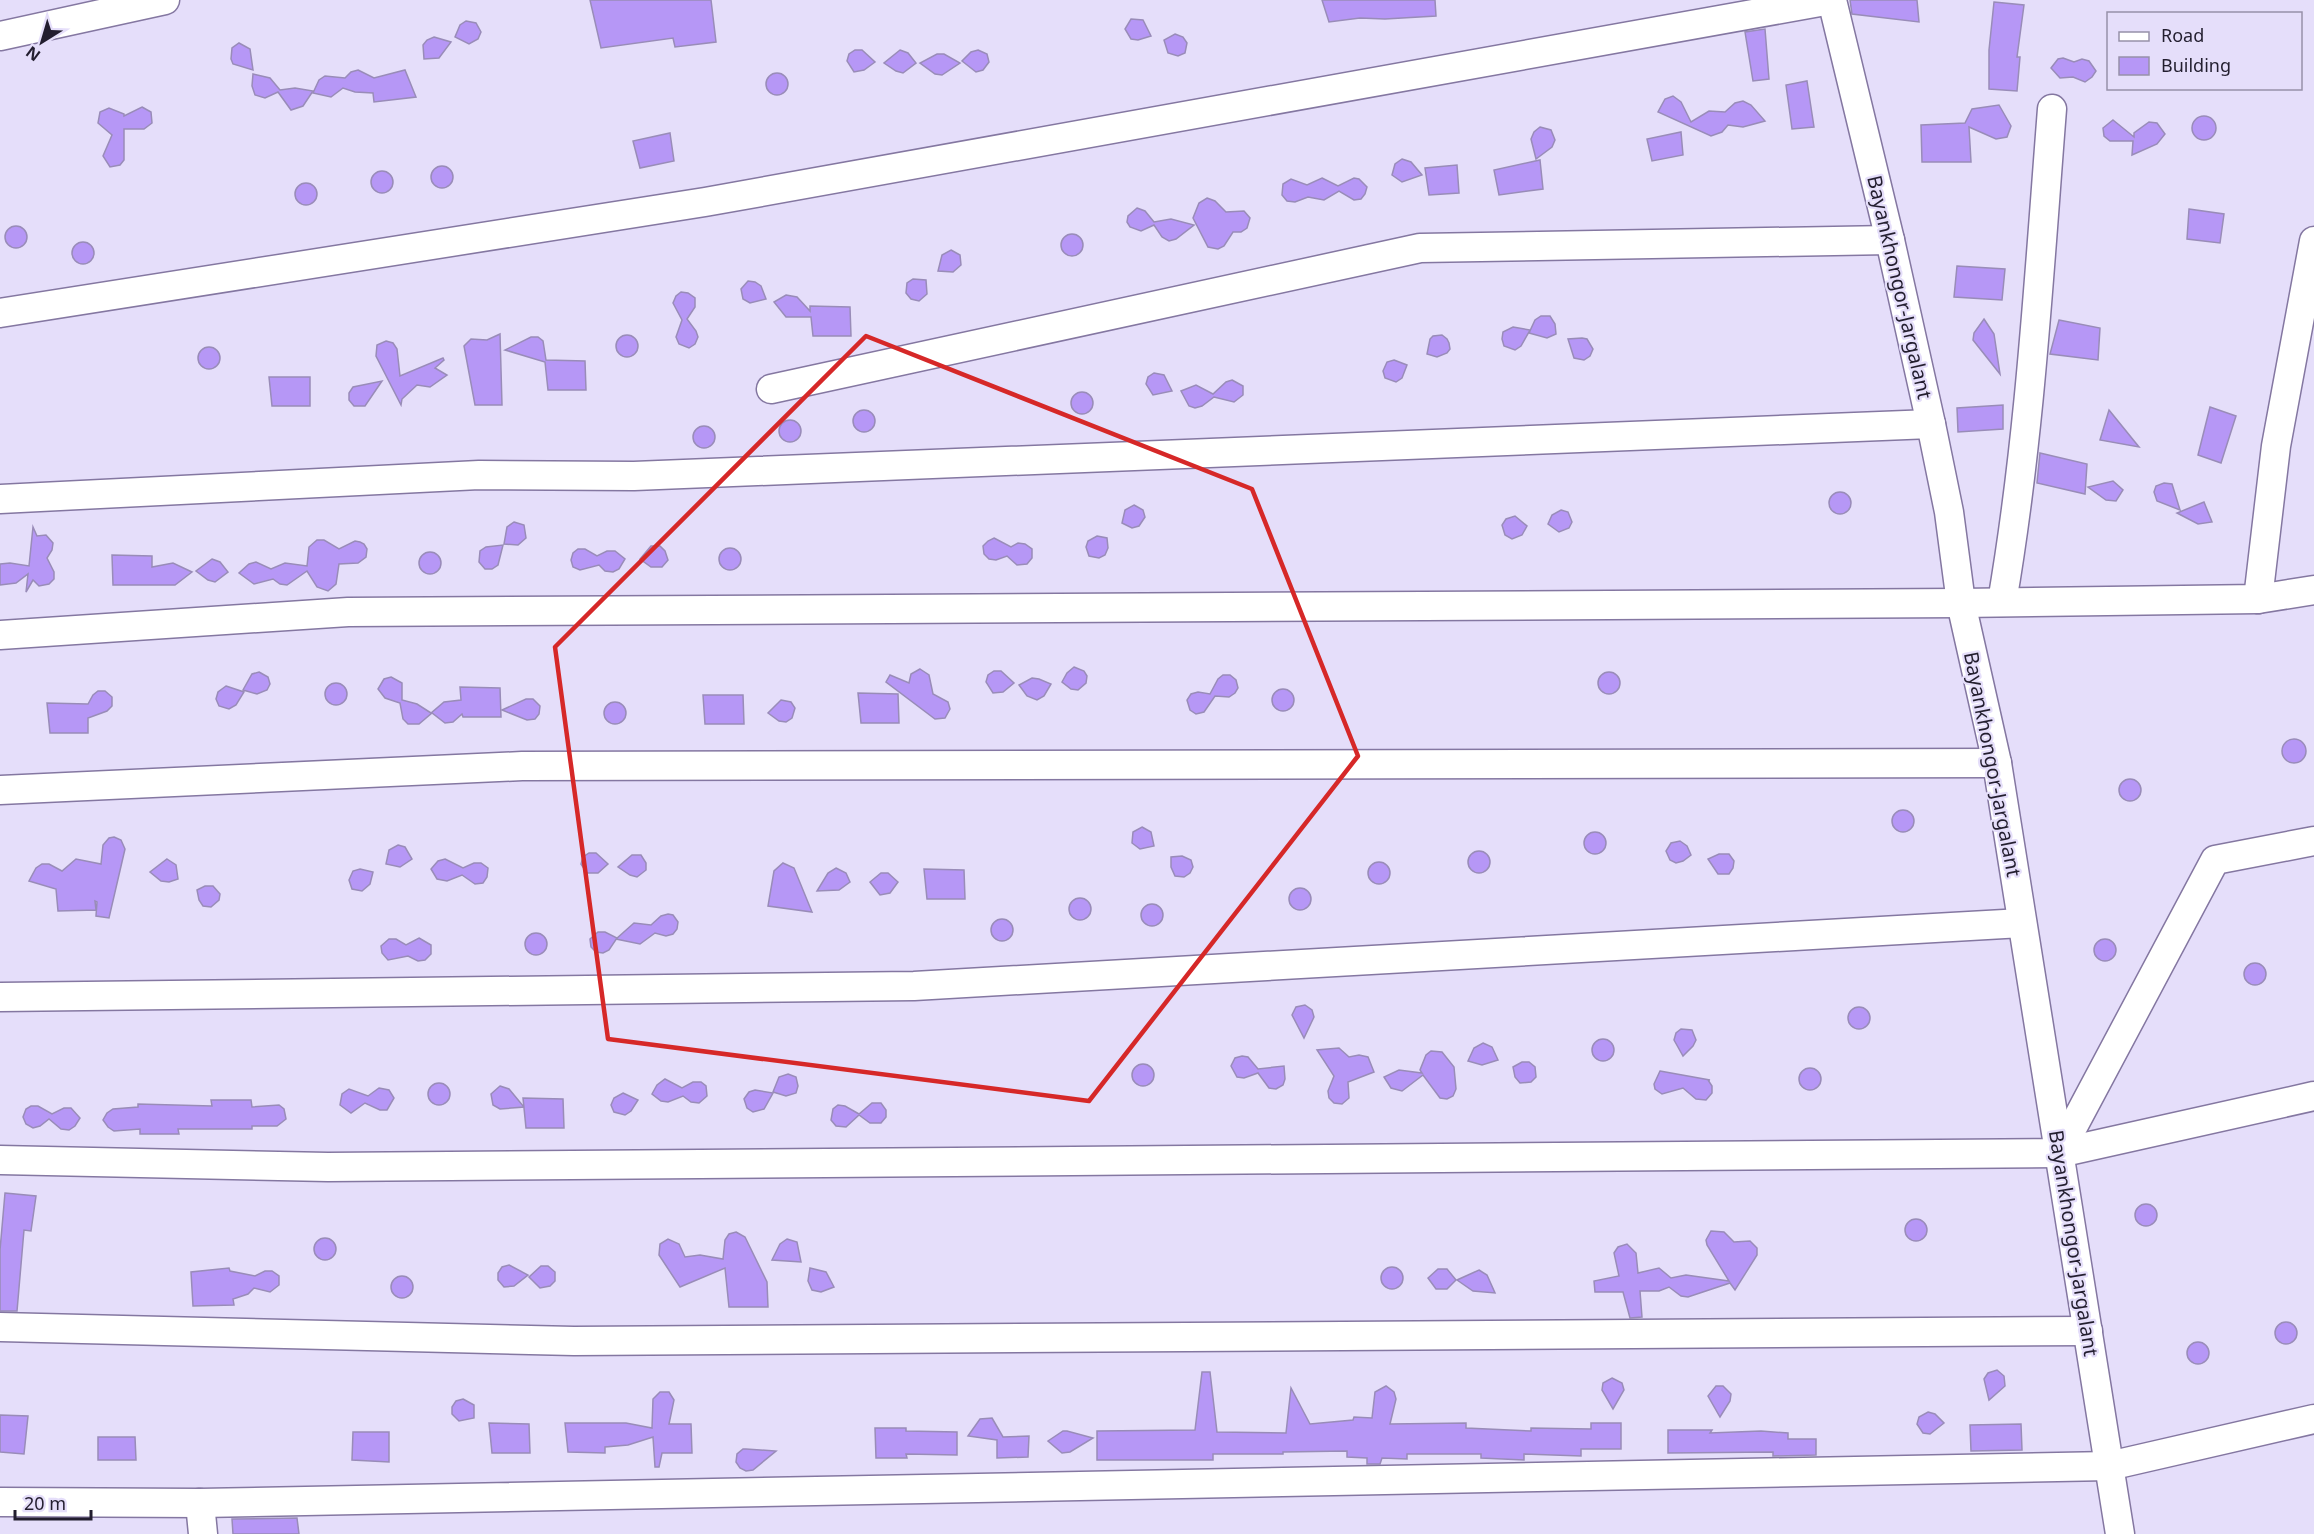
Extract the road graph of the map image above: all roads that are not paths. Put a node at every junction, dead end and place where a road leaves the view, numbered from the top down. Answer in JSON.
{"nodes":[{"id":1,"x":165,"y":0,"type":"edge"},
{"id":2,"x":1832,"y":0,"type":"edge"},
{"id":3,"x":0,"y":36,"type":"edge"},
{"id":4,"x":2052,"y":109,"type":"dead end"},
{"id":5,"x":1890,"y":240,"type":"junction"},
{"id":6,"x":2314,"y":241,"type":"edge"},
{"id":7,"x":0,"y":313,"type":"edge"},
{"id":8,"x":771,"y":389,"type":"dead end"},
{"id":9,"x":1931,"y":424,"type":"junction"},
{"id":10,"x":0,"y":499,"type":"edge"},
{"id":11,"x":2314,"y":590,"type":"edge"},
{"id":12,"x":2259,"y":598,"type":"junction"},
{"id":13,"x":2002,"y":602,"type":"junction"},
{"id":14,"x":1961,"y":603,"type":"junction"},
{"id":15,"x":0,"y":635,"type":"edge"},
{"id":16,"x":1997,"y":763,"type":"junction"},
{"id":17,"x":0,"y":790,"type":"edge"},
{"id":18,"x":2314,"y":841,"type":"edge"},
{"id":19,"x":2022,"y":923,"type":"junction"},
{"id":20,"x":0,"y":997,"type":"edge"},
{"id":21,"x":2314,"y":1096,"type":"edge"},
{"id":22,"x":2059,"y":1153,"type":"junction"},
{"id":23,"x":0,"y":1160,"type":"edge"},
{"id":24,"x":0,"y":1327,"type":"edge"},
{"id":25,"x":2088,"y":1331,"type":"junction"},
{"id":26,"x":2314,"y":1419,"type":"edge"},
{"id":27,"x":2109,"y":1466,"type":"junction"},
{"id":28,"x":0,"y":1502,"type":"edge"},
{"id":29,"x":200,"y":1503,"type":"junction"},
{"id":30,"x":203,"y":1534,"type":"edge"},
{"id":31,"x":2120,"y":1534,"type":"edge"}],
"edges":[{"from":1,"to":3,"type":"street"},
{"from":2,"to":5,"type":"street","name":"Bayankhongor-Jargalant"},
{"from":2,"to":7,"type":"street"},
{"from":4,"to":13,"type":"street"},
{"from":5,"to":8,"type":"street"},
{"from":5,"to":9,"type":"street","name":"Bayankhongor-Jargalant"},
{"from":6,"to":12,"type":"street"},
{"from":9,"to":10,"type":"street"},
{"from":9,"to":14,"type":"street","name":"Bayankhongor-Jargalant"},
{"from":11,"to":12,"type":"street"},
{"from":12,"to":13,"type":"street"},
{"from":13,"to":14,"type":"street"},
{"from":14,"to":15,"type":"street"},
{"from":14,"to":16,"type":"street","name":"Bayankhongor-Jargalant"},
{"from":16,"to":17,"type":"street"},
{"from":16,"to":19,"type":"street","name":"Bayankhongor-Jargalant"},
{"from":18,"to":22,"type":"street"},
{"from":19,"to":20,"type":"street"},
{"from":19,"to":22,"type":"street","name":"Bayankhongor-Jargalant"},
{"from":21,"to":22,"type":"street"},
{"from":22,"to":23,"type":"street"},
{"from":22,"to":25,"type":"street","name":"Bayankhongor-Jargalant"},
{"from":24,"to":25,"type":"street"},
{"from":25,"to":27,"type":"street","name":"Bayankhongor-Jargalant"},
{"from":26,"to":27,"type":"street"},
{"from":27,"to":29,"type":"street"},
{"from":27,"to":31,"type":"street","name":"Bayankhongor-Jargalant"},
{"from":28,"to":29,"type":"street"},
{"from":29,"to":30,"type":"street"}]}
